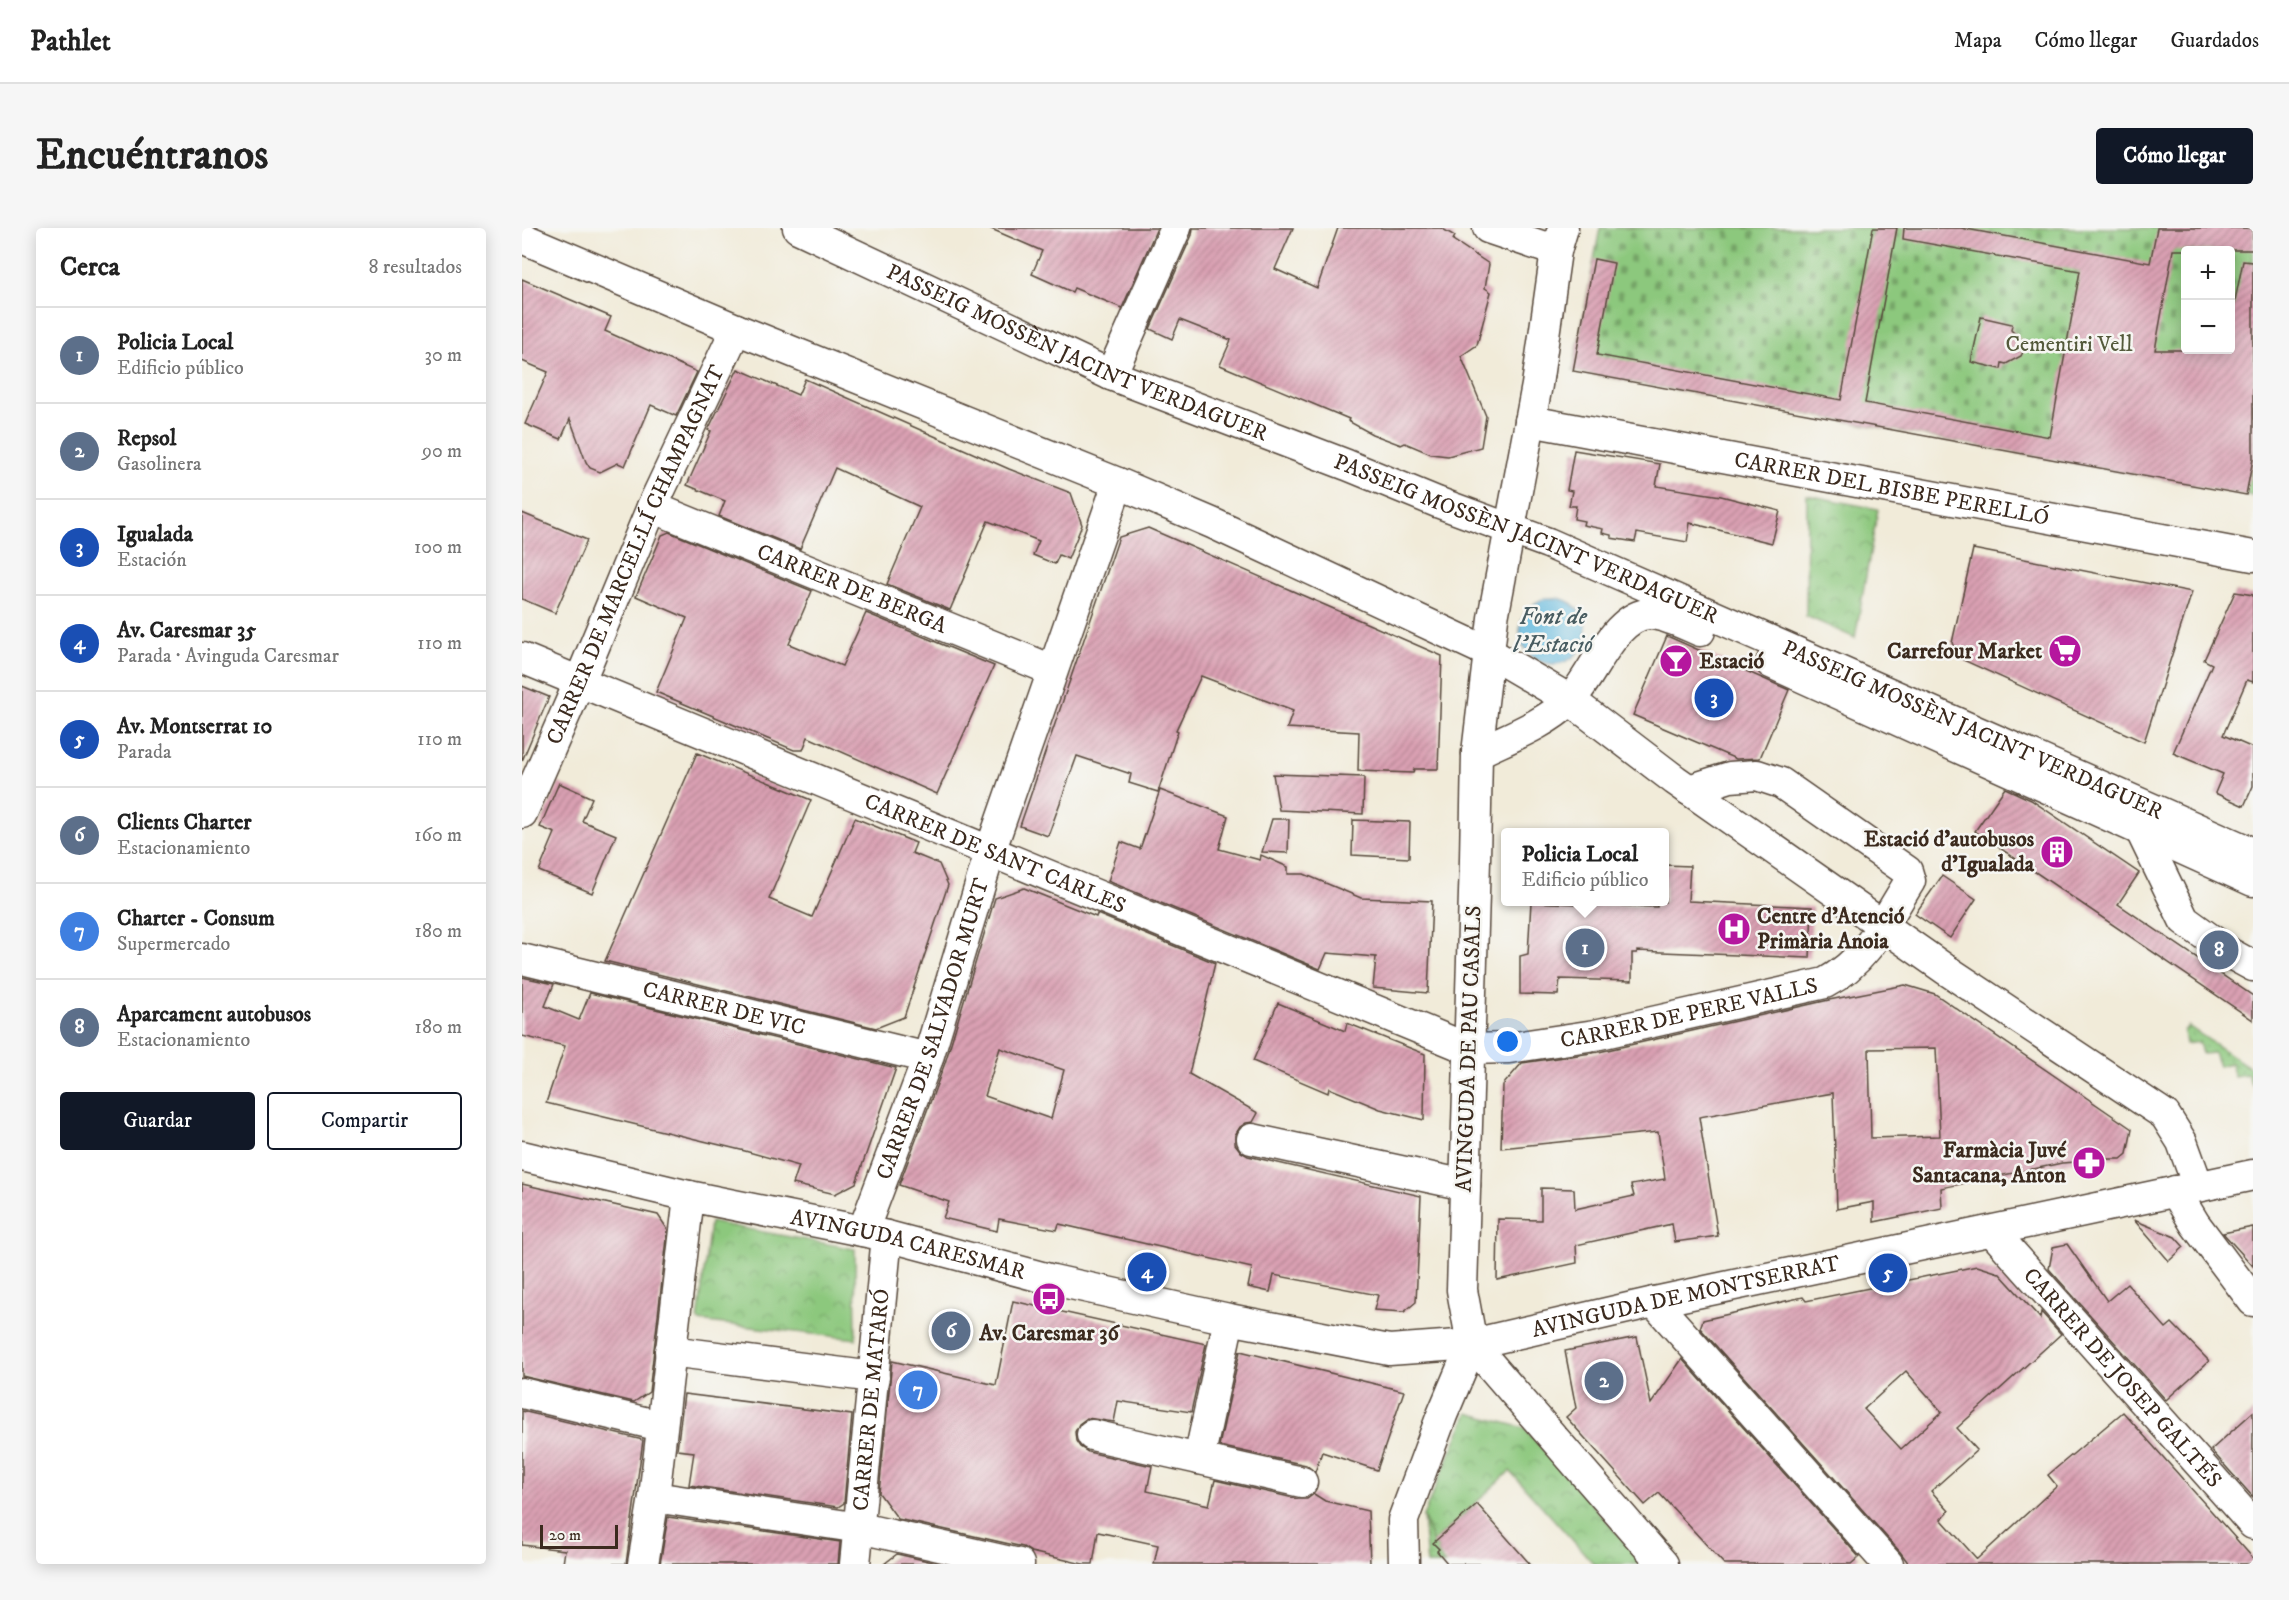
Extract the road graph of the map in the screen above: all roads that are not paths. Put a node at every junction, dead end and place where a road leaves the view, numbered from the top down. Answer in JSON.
{"nodes":[{"id":1,"x":798,"y":228,"type":"edge"},
{"id":2,"x":1176,"y":228,"type":"edge"},
{"id":3,"x":1488,"y":228,"type":"edge"},
{"id":4,"x":1559,"y":236,"type":"edge"},
{"id":5,"x":522,"y":238,"type":"edge"},
{"id":6,"x":736,"y":329,"type":"junction"},
{"id":7,"x":1111,"y":375,"type":"junction"},
{"id":8,"x":1530,"y":421,"type":"junction"},
{"id":9,"x":1118,"y":483,"type":"junction"},
{"id":10,"x":652,"y":507,"type":"junction"},
{"id":11,"x":1509,"y":529,"type":"junction"},
{"id":12,"x":2253,"y":556,"type":"edge"},
{"id":13,"x":1488,"y":652,"type":"junction"},
{"id":14,"x":522,"y":658,"type":"edge"},
{"id":15,"x":1052,"y":670,"type":"junction"},
{"id":16,"x":579,"y":683,"type":"junction"},
{"id":17,"x":1570,"y":700,"type":"junction"},
{"id":18,"x":1477,"y":753,"type":"junction"},
{"id":19,"x":1689,"y":790,"type":"junction"},
{"id":20,"x":522,"y":813,"type":"edge"},
{"id":21,"x":2146,"y":818,"type":"junction"},
{"id":22,"x":990,"y":852,"type":"junction"},
{"id":23,"x":2253,"y":853,"type":"edge"},
{"id":24,"x":2253,"y":881,"type":"edge"},
{"id":25,"x":1882,"y":925,"type":"junction"},
{"id":26,"x":522,"y":958,"type":"edge"},
{"id":27,"x":2253,"y":966,"type":"edge"},
{"id":28,"x":1469,"y":1049,"type":"junction"},
{"id":29,"x":928,"y":1058,"type":"junction"},
{"id":30,"x":1252,"y":1139,"type":"dead end"},
{"id":31,"x":522,"y":1156,"type":"edge"},
{"id":32,"x":2253,"y":1175,"type":"edge"},
{"id":33,"x":1465,"y":1185,"type":"junction"},
{"id":34,"x":2187,"y":1189,"type":"junction"},
{"id":35,"x":689,"y":1196,"type":"junction"},
{"id":36,"x":1993,"y":1232,"type":"junction"},
{"id":37,"x":875,"y":1234,"type":"junction"},
{"id":38,"x":2253,"y":1301,"type":"edge"},
{"id":39,"x":1654,"y":1302,"type":"junction"},
{"id":40,"x":1228,"y":1319,"type":"junction"},
{"id":41,"x":1472,"y":1344,"type":"junction"},
{"id":42,"x":670,"y":1352,"type":"junction"},
{"id":43,"x":874,"y":1377,"type":"junction"},
{"id":44,"x":522,"y":1393,"type":"edge"},
{"id":45,"x":661,"y":1426,"type":"junction"},
{"id":46,"x":1092,"y":1435,"type":"dead end"},
{"id":47,"x":1199,"y":1459,"type":"junction"},
{"id":48,"x":1302,"y":1482,"type":"dead end"},
{"id":49,"x":654,"y":1497,"type":"junction"},
{"id":50,"x":2253,"y":1524,"type":"edge"},
{"id":51,"x":860,"y":1528,"type":"junction"},
{"id":52,"x":643,"y":1564,"type":"edge"},
{"id":53,"x":855,"y":1564,"type":"edge"},
{"id":54,"x":1019,"y":1564,"type":"edge"},
{"id":55,"x":1404,"y":1564,"type":"edge"},
{"id":56,"x":1663,"y":1564,"type":"edge"},
{"id":57,"x":1888,"y":1564,"type":"edge"}],
"edges":[{"from":1,"to":7,"type":"street","name":"PASSEIG MOSSÈN JACINT VERDAGUER"},
{"from":2,"to":7,"type":"street"},
{"from":3,"to":4,"type":"street"},
{"from":4,"to":8,"type":"street","name":"AVINGUDA DE PAU CASALS"},
{"from":5,"to":6,"type":"street"},
{"from":6,"to":9,"type":"street"},
{"from":6,"to":10,"type":"street","name":"CARRER DE MARCEL·LÍ CHAMPAGNAT"},
{"from":7,"to":11,"type":"street","name":"PASSEIG MOSSÈN JACINT VERDAGUER"},
{"from":8,"to":11,"type":"street","name":"AVINGUDA DE PAU CASALS"},
{"from":8,"to":12,"type":"street","name":"CARRER DEL BISBE PERELLÓ"},
{"from":9,"to":13,"type":"street"},
{"from":9,"to":15,"type":"street","name":"CARRER DE SALVADOR MURT"},
{"from":10,"to":15,"type":"street","name":"CARRER DE BERGA"},
{"from":10,"to":16,"type":"street","name":"CARRER DE MARCEL·LÍ CHAMPAGNAT"},
{"from":11,"to":13,"type":"street","name":"AVINGUDA DE PAU CASALS"},
{"from":11,"to":21,"type":"street","name":"PASSEIG MOSSÈN JACINT VERDAGUER"},
{"from":13,"to":17,"type":"street"},
{"from":13,"to":18,"type":"street","name":"AVINGUDA DE PAU CASALS"},
{"from":14,"to":16,"type":"street","name":"CARRER DE SANT CARLES"},
{"from":15,"to":22,"type":"street","name":"CARRER DE SALVADOR MURT"},
{"from":16,"to":20,"type":"street","name":"CARRER DE MARCEL·LÍ CHAMPAGNAT"},
{"from":16,"to":22,"type":"street","name":"CARRER DE SANT CARLES"},
{"from":17,"to":18,"type":"street"},
{"from":17,"to":19,"type":"street"},
{"from":17,"to":21,"type":"street","name":"PASSEIG MOSSÈN JACINT VERDAGUER"},
{"from":18,"to":28,"type":"street","name":"AVINGUDA DE PAU CASALS"},
{"from":19,"to":25,"type":"street"},
{"from":19,"to":25,"type":"street"},
{"from":21,"to":23,"type":"street","name":"PASSEIG MOSSÈN JACINT VERDAGUER"},
{"from":21,"to":24,"type":"street","name":"PASSEIG MOSSÈN JACINT VERDAGUER"},
{"from":21,"to":27,"type":"street"},
{"from":22,"to":28,"type":"street","name":"CARRER DE SANT CARLES"},
{"from":22,"to":29,"type":"street","name":"CARRER DE SALVADOR MURT"},
{"from":25,"to":28,"type":"street","name":"CARRER DE PERE VALLS"},
{"from":25,"to":34,"type":"street"},
{"from":26,"to":29,"type":"street","name":"CARRER DE VIC"},
{"from":28,"to":33,"type":"street","name":"AVINGUDA DE PAU CASALS"},
{"from":29,"to":37,"type":"street","name":"CARRER DE SALVADOR MURT"},
{"from":30,"to":33,"type":"street"},
{"from":31,"to":35,"type":"street","name":"AVINGUDA CARESMAR"},
{"from":32,"to":34,"type":"street","name":"AVINGUDA DE MONTSERRAT"},
{"from":33,"to":41,"type":"street","name":"AVINGUDA DE PAU CASALS"},
{"from":34,"to":36,"type":"street","name":"AVINGUDA DE MONTSERRAT"},
{"from":34,"to":38,"type":"street"},
{"from":35,"to":37,"type":"street","name":"AVINGUDA CARESMAR"},
{"from":35,"to":42,"type":"street"},
{"from":36,"to":39,"type":"street","name":"AVINGUDA DE MONTSERRAT"},
{"from":36,"to":50,"type":"street","name":"CARRER DE JOSEP GALTÉS"},
{"from":37,"to":40,"type":"street","name":"AVINGUDA CARESMAR"},
{"from":37,"to":43,"type":"street","name":"CARRER DE MATARÓ"},
{"from":39,"to":41,"type":"street","name":"AVINGUDA DE MONTSERRAT"},
{"from":39,"to":57,"type":"street"},
{"from":40,"to":41,"type":"street","name":"AVINGUDA CARESMAR"},
{"from":40,"to":47,"type":"street"},
{"from":41,"to":55,"type":"street"},
{"from":41,"to":56,"type":"street"},
{"from":42,"to":43,"type":"street"},
{"from":42,"to":45,"type":"street"},
{"from":43,"to":51,"type":"street","name":"CARRER DE MATARÓ"},
{"from":44,"to":45,"type":"street"},
{"from":45,"to":49,"type":"street"},
{"from":46,"to":47,"type":"street"},
{"from":47,"to":48,"type":"street"},
{"from":49,"to":51,"type":"street"},
{"from":49,"to":52,"type":"street"},
{"from":51,"to":53,"type":"street","name":"CARRER DE MATARÓ"},
{"from":51,"to":54,"type":"street"}]}
